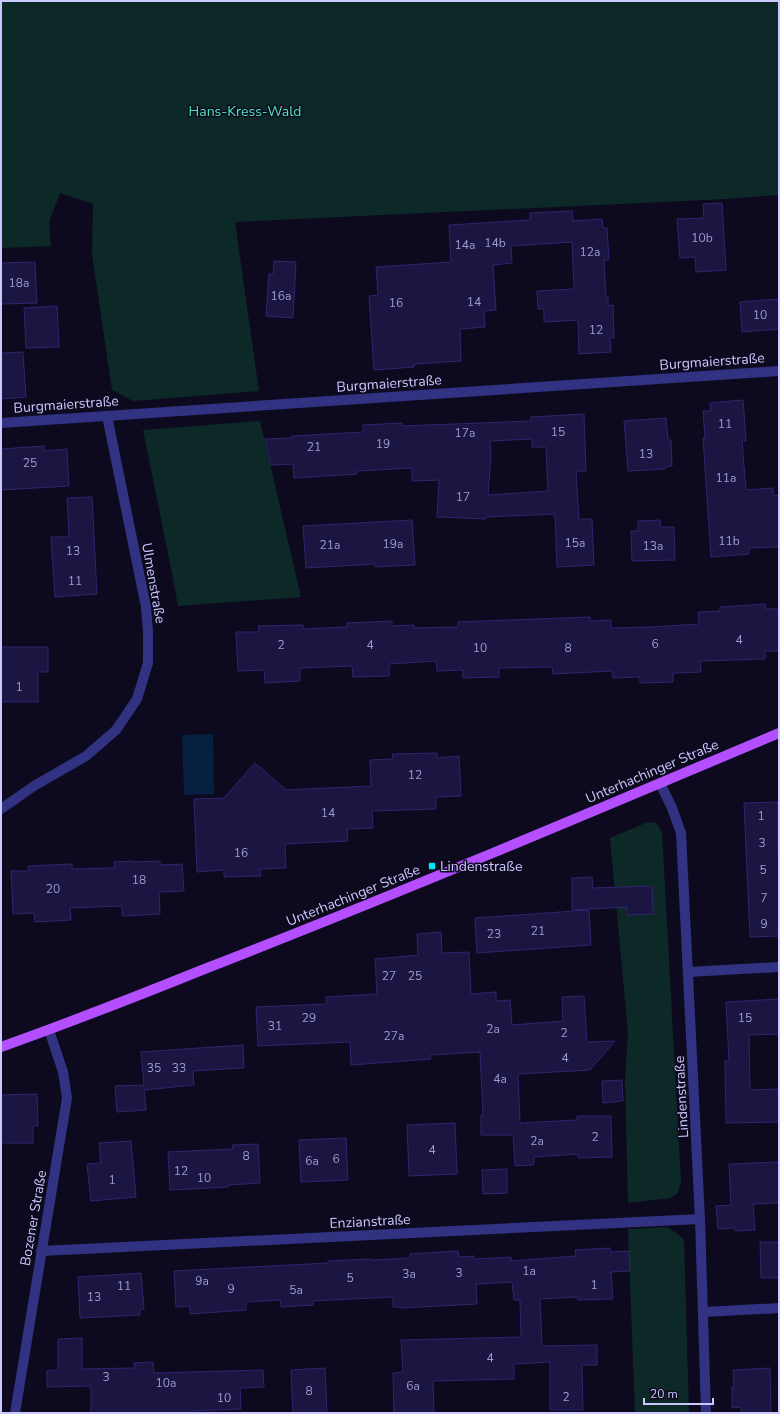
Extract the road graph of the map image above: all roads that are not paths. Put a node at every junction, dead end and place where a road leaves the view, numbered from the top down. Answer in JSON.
{"nodes":[{"id":1,"x":779,"y":371,"type":"edge"},
{"id":2,"x":107,"y":416,"type":"junction"},
{"id":3,"x":1,"y":423,"type":"edge"},
{"id":4,"x":779,"y":733,"type":"edge"},
{"id":5,"x":660,"y":783,"type":"junction"},
{"id":6,"x":1,"y":809,"type":"edge"},
{"id":7,"x":779,"y":967,"type":"edge"},
{"id":8,"x":688,"y":972,"type":"junction"},
{"id":9,"x":49,"y":1030,"type":"junction"},
{"id":10,"x":1,"y":1048,"type":"edge"},
{"id":11,"x":700,"y":1219,"type":"junction"},
{"id":12,"x":41,"y":1251,"type":"junction"},
{"id":13,"x":779,"y":1308,"type":"edge"},
{"id":14,"x":703,"y":1312,"type":"junction"},
{"id":15,"x":15,"y":1413,"type":"edge"},
{"id":16,"x":706,"y":1413,"type":"edge"}],
"edges":[{"from":1,"to":2,"type":"street","name":"Burgmaierstraße"},
{"from":2,"to":3,"type":"street","name":"Burgmaierstraße"},
{"from":2,"to":6,"type":"street","name":"Ulmenstraße"},
{"from":4,"to":5,"type":"main road","name":"Unterhachinger Straße"},
{"from":5,"to":8,"type":"street","name":"Lindenstraße"},
{"from":5,"to":9,"type":"main road","name":"Unterhachinger Straße"},
{"from":7,"to":8,"type":"street"},
{"from":8,"to":11,"type":"street","name":"Lindenstraße"},
{"from":9,"to":10,"type":"main road","name":"Unterhachinger Straße"},
{"from":9,"to":12,"type":"street","name":"Bozener Straße"},
{"from":11,"to":12,"type":"street","name":"Enzianstraße"},
{"from":11,"to":14,"type":"street","name":"Lindenstraße"},
{"from":12,"to":15,"type":"street","name":"Bozener Straße"},
{"from":13,"to":14,"type":"street"},
{"from":14,"to":16,"type":"street","name":"Lindenstraße"}]}
